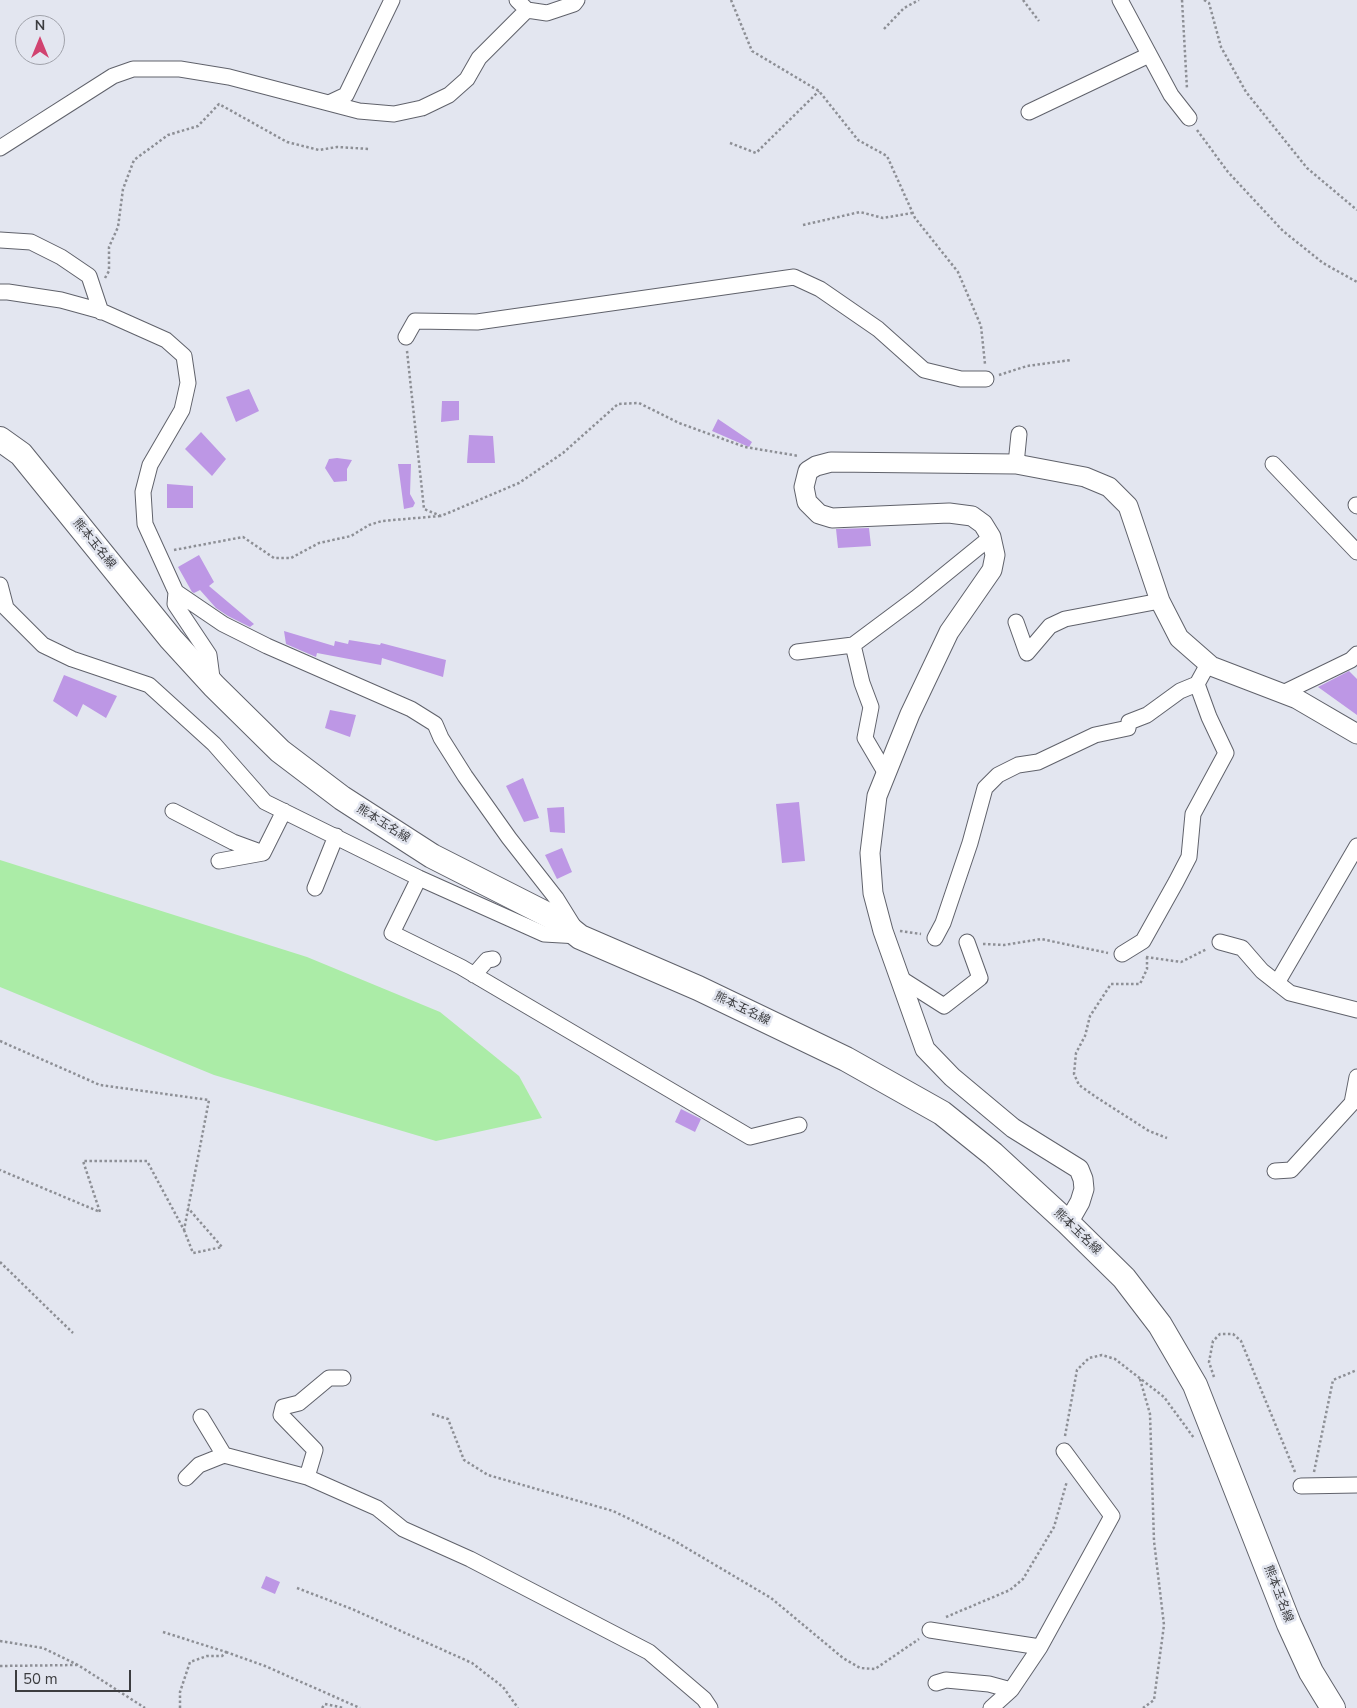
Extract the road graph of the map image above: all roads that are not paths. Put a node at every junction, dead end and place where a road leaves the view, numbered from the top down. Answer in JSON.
{"nodes":[{"id":1,"x":392,"y":0,"type":"edge"},
{"id":2,"x":577,"y":0,"type":"edge"},
{"id":3,"x":1120,"y":0,"type":"edge"},
{"id":4,"x":522,"y":5,"type":"edge"},
{"id":5,"x":1149,"y":55,"type":"junction"},
{"id":6,"x":329,"y":103,"type":"junction"},
{"id":7,"x":1029,"y":112,"type":"dead end"},
{"id":8,"x":1189,"y":118,"type":"road end"},
{"id":9,"x":0,"y":148,"type":"edge"},
{"id":10,"x":0,"y":240,"type":"edge"},
{"id":11,"x":0,"y":292,"type":"edge"},
{"id":12,"x":101,"y":312,"type":"junction"},
{"id":13,"x":406,"y":337,"type":"road end"},
{"id":14,"x":986,"y":378,"type":"road end"},
{"id":15,"x":1019,"y":434,"type":"dead end"},
{"id":16,"x":0,"y":439,"type":"edge"},
{"id":17,"x":1016,"y":464,"type":"junction"},
{"id":18,"x":1273,"y":464,"type":"dead end"},
{"id":19,"x":991,"y":537,"type":"junction"},
{"id":20,"x":1357,"y":552,"type":"edge"},
{"id":21,"x":0,"y":585,"type":"edge"},
{"id":22,"x":176,"y":592,"type":"junction"},
{"id":23,"x":1160,"y":601,"type":"junction"},
{"id":24,"x":1016,"y":622,"type":"dead end"},
{"id":25,"x":853,"y":646,"type":"junction"},
{"id":26,"x":797,"y":652,"type":"dead end"},
{"id":27,"x":1357,"y":654,"type":"edge"},
{"id":28,"x":1208,"y":664,"type":"junction"},
{"id":29,"x":1197,"y":684,"type":"junction"},
{"id":30,"x":214,"y":686,"type":"junction"},
{"id":31,"x":1283,"y":693,"type":"junction"},
{"id":32,"x":1357,"y":734,"type":"edge"},
{"id":33,"x":885,"y":772,"type":"junction"},
{"id":34,"x":173,"y":810,"type":"dead end"},
{"id":35,"x":284,"y":811,"type":"junction"},
{"id":36,"x":336,"y":836,"type":"junction"},
{"id":37,"x":1357,"y":846,"type":"edge"},
{"id":38,"x":263,"y":853,"type":"junction"},
{"id":39,"x":219,"y":861,"type":"dead end"},
{"id":40,"x":419,"y":878,"type":"junction"},
{"id":41,"x":315,"y":888,"type":"dead end"},
{"id":42,"x":580,"y":936,"type":"junction"},
{"id":43,"x":935,"y":938,"type":"road end"},
{"id":44,"x":967,"y":942,"type":"road end"},
{"id":45,"x":1220,"y":942,"type":"road end"},
{"id":46,"x":1122,"y":954,"type":"road end"},
{"id":47,"x":493,"y":959,"type":"dead end"},
{"id":48,"x":474,"y":974,"type":"junction"},
{"id":49,"x":900,"y":978,"type":"junction"},
{"id":50,"x":1277,"y":983,"type":"junction"},
{"id":51,"x":1357,"y":1010,"type":"edge"},
{"id":52,"x":1357,"y":1077,"type":"edge"},
{"id":53,"x":799,"y":1125,"type":"dead end"},
{"id":54,"x":1275,"y":1171,"type":"dead end"},
{"id":55,"x":1068,"y":1223,"type":"junction"},
{"id":56,"x":343,"y":1378,"type":"dead end"},
{"id":57,"x":201,"y":1417,"type":"dead end"},
{"id":58,"x":1064,"y":1451,"type":"road end"},
{"id":59,"x":224,"y":1455,"type":"junction"},
{"id":60,"x":307,"y":1477,"type":"junction"},
{"id":61,"x":186,"y":1478,"type":"dead end"},
{"id":62,"x":1357,"y":1485,"type":"edge"},
{"id":63,"x":1301,"y":1486,"type":"road end"},
{"id":64,"x":930,"y":1630,"type":"road end"},
{"id":65,"x":1040,"y":1647,"type":"junction"},
{"id":66,"x":936,"y":1683,"type":"dead end"},
{"id":67,"x":1011,"y":1690,"type":"junction"},
{"id":68,"x":710,"y":1708,"type":"edge"},
{"id":69,"x":991,"y":1708,"type":"edge"},
{"id":70,"x":1333,"y":1708,"type":"edge"}],
"edges":[{"from":1,"to":6,"type":"street"},
{"from":2,"to":4,"type":"street"},
{"from":3,"to":5,"type":"street"},
{"from":4,"to":6,"type":"street"},
{"from":5,"to":7,"type":"street"},
{"from":5,"to":8,"type":"street"},
{"from":6,"to":9,"type":"street"},
{"from":10,"to":12,"type":"street"},
{"from":11,"to":12,"type":"street"},
{"from":12,"to":22,"type":"street"},
{"from":13,"to":14,"type":"street"},
{"from":15,"to":17,"type":"street"},
{"from":16,"to":30,"type":"main road","name":"熊本玉名線"},
{"from":17,"to":19,"type":"street"},
{"from":17,"to":23,"type":"street"},
{"from":18,"to":20,"type":"street"},
{"from":19,"to":25,"type":"street"},
{"from":19,"to":33,"type":"street"},
{"from":21,"to":35,"type":"street"},
{"from":22,"to":30,"type":"street"},
{"from":22,"to":42,"type":"street"},
{"from":23,"to":24,"type":"street"},
{"from":23,"to":28,"type":"street"},
{"from":25,"to":26,"type":"street"},
{"from":25,"to":33,"type":"street"},
{"from":27,"to":31,"type":"street"},
{"from":28,"to":29,"type":"street"},
{"from":28,"to":31,"type":"street"},
{"from":29,"to":43,"type":"street"},
{"from":29,"to":46,"type":"street"},
{"from":30,"to":42,"type":"main road","name":"熊本玉名線"},
{"from":31,"to":32,"type":"street"},
{"from":33,"to":49,"type":"street"},
{"from":34,"to":38,"type":"street"},
{"from":35,"to":36,"type":"street"},
{"from":35,"to":38,"type":"street"},
{"from":36,"to":40,"type":"street"},
{"from":36,"to":41,"type":"street"},
{"from":37,"to":50,"type":"street"},
{"from":38,"to":39,"type":"street"},
{"from":40,"to":42,"type":"street"},
{"from":40,"to":48,"type":"street"},
{"from":42,"to":55,"type":"main road","name":"熊本玉名線"},
{"from":44,"to":49,"type":"street"},
{"from":45,"to":50,"type":"street"},
{"from":47,"to":48,"type":"street"},
{"from":48,"to":53,"type":"street"},
{"from":49,"to":55,"type":"street"},
{"from":50,"to":51,"type":"street"},
{"from":52,"to":54,"type":"street"},
{"from":55,"to":70,"type":"main road","name":"熊本玉名線"},
{"from":56,"to":60,"type":"street"},
{"from":57,"to":59,"type":"street"},
{"from":58,"to":65,"type":"street"},
{"from":59,"to":60,"type":"street"},
{"from":59,"to":61,"type":"street"},
{"from":60,"to":68,"type":"street"},
{"from":62,"to":63,"type":"street"},
{"from":64,"to":65,"type":"street"},
{"from":65,"to":67,"type":"street"},
{"from":66,"to":67,"type":"street"},
{"from":67,"to":69,"type":"street"}]}
